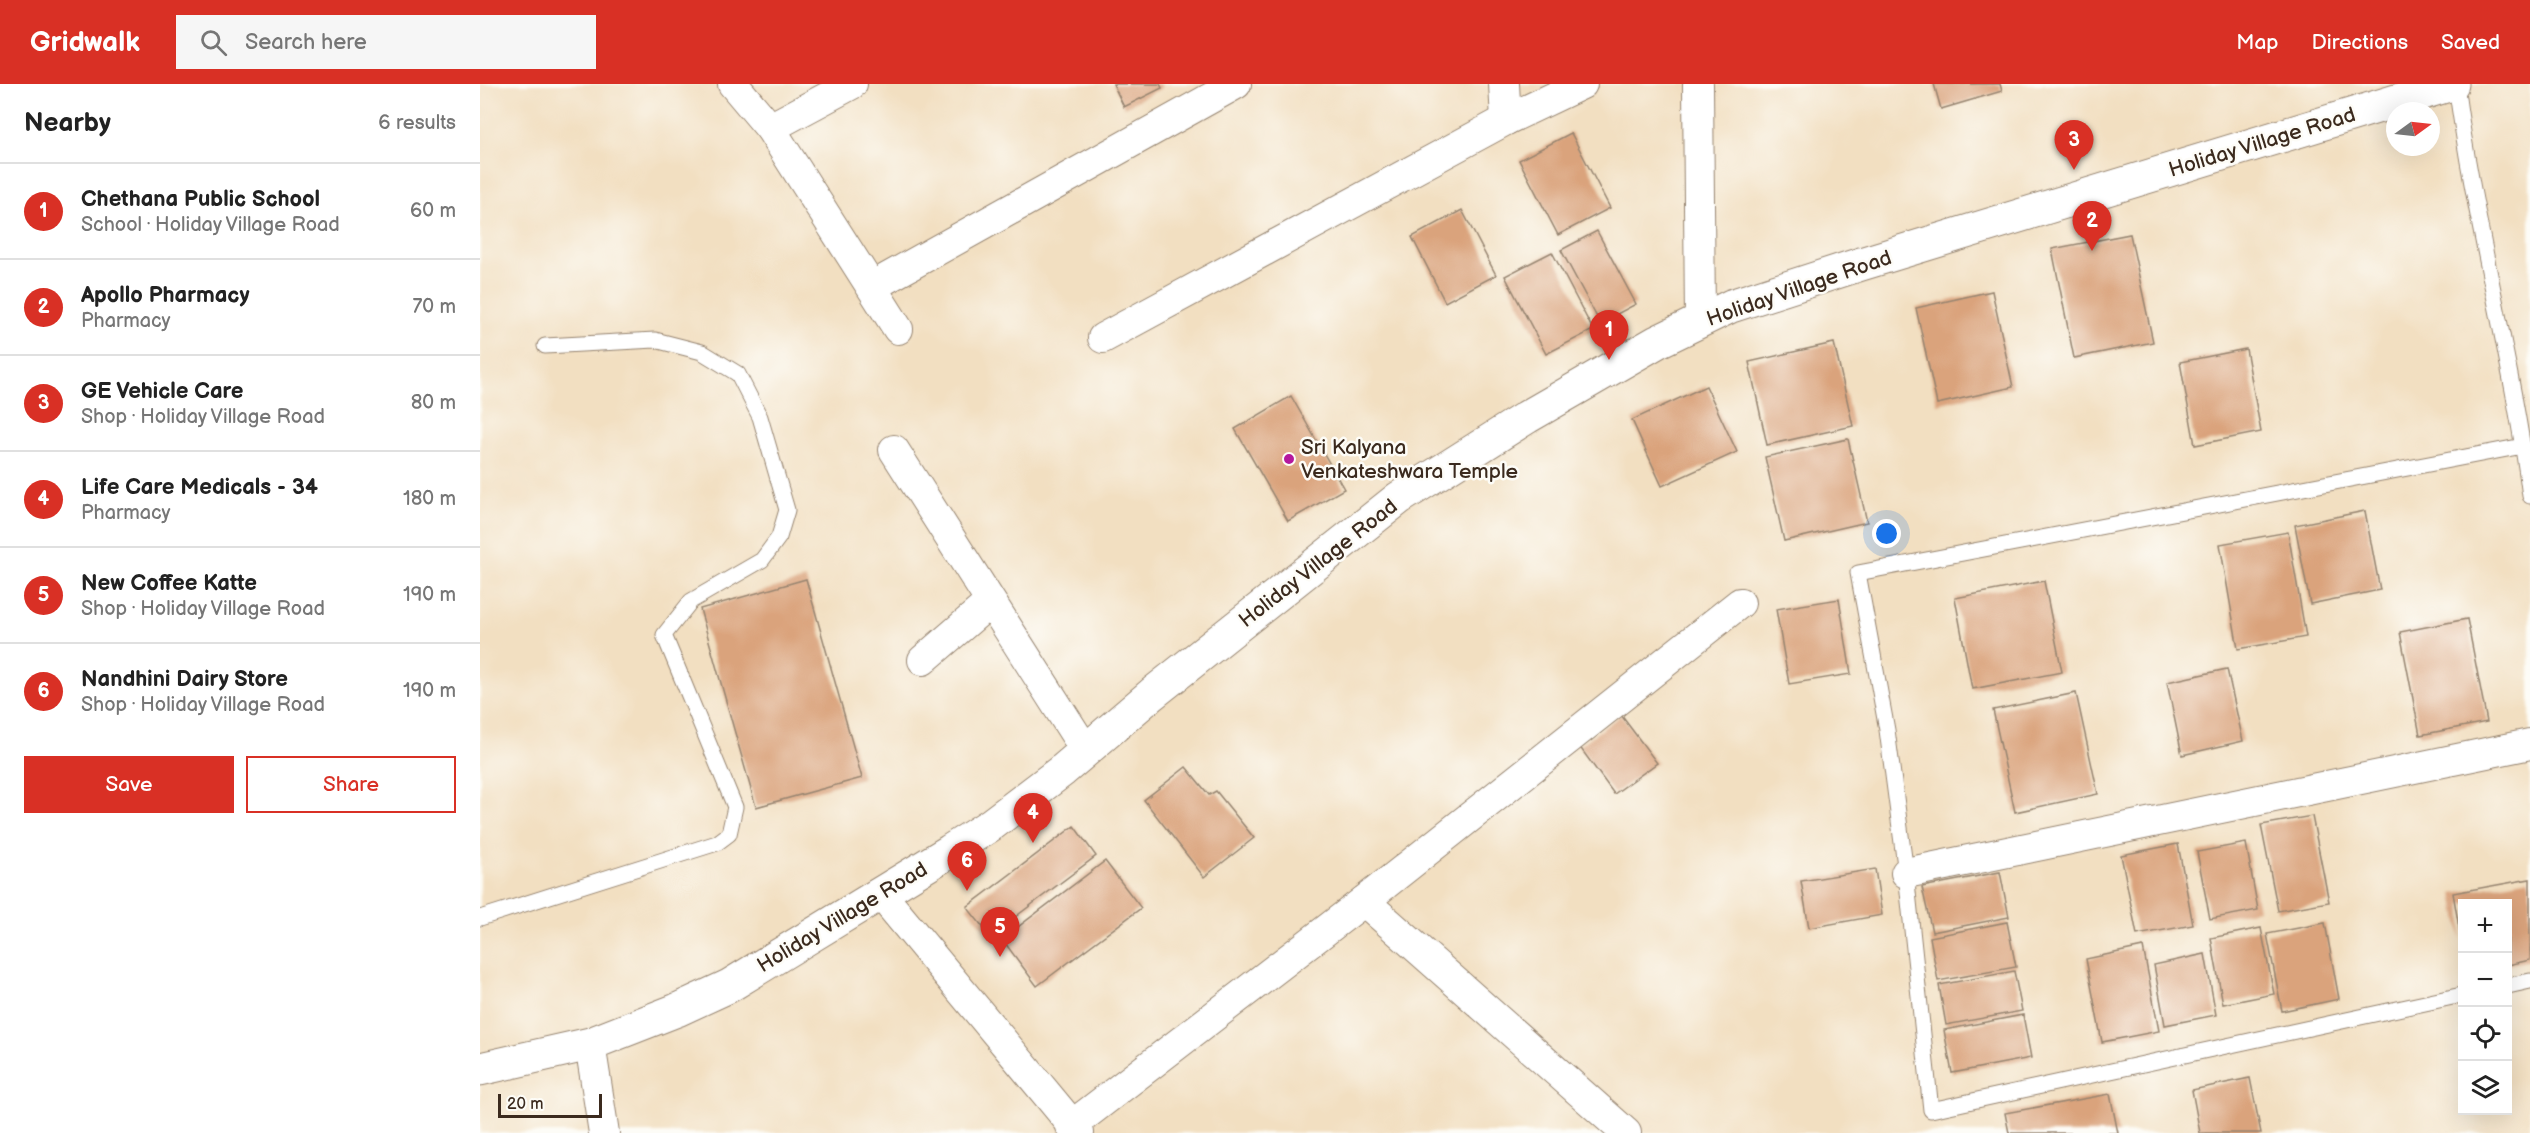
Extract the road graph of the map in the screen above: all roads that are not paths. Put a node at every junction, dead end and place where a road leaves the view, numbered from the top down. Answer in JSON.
{"nodes":[{"id":1,"x":732,"y":84,"type":"edge"},
{"id":2,"x":852,"y":84,"type":"edge"},
{"id":3,"x":1236,"y":84,"type":"edge"},
{"id":4,"x":1504,"y":84,"type":"edge"},
{"id":5,"x":1581,"y":84,"type":"edge"},
{"id":6,"x":1698,"y":84,"type":"edge"},
{"id":7,"x":2454,"y":84,"type":"edge"},
{"id":8,"x":1506,"y":120,"type":"junction"},
{"id":9,"x":770,"y":128,"type":"junction"},
{"id":10,"x":873,"y":286,"type":"junction"},
{"id":11,"x":1700,"y":322,"type":"junction"},
{"id":12,"x":898,"y":329,"type":"dead end"},
{"id":13,"x":1103,"y":338,"type":"dead end"},
{"id":14,"x":545,"y":346,"type":"dead end"},
{"id":15,"x":2523,"y":446,"type":"junction"},
{"id":16,"x":894,"y":450,"type":"dead end"},
{"id":17,"x":2530,"y":496,"type":"edge"},
{"id":18,"x":989,"y":603,"type":"junction"},
{"id":19,"x":1740,"y":603,"type":"dead end"},
{"id":20,"x":923,"y":660,"type":"dead end"},
{"id":21,"x":2530,"y":744,"type":"edge"},
{"id":22,"x":1086,"y":751,"type":"junction"},
{"id":23,"x":1906,"y":873,"type":"junction"},
{"id":24,"x":880,"y":893,"type":"junction"},
{"id":25,"x":1364,"y":902,"type":"junction"},
{"id":26,"x":480,"y":918,"type":"edge"},
{"id":27,"x":2530,"y":981,"type":"edge"},
{"id":28,"x":2512,"y":985,"type":"edge"},
{"id":29,"x":2458,"y":996,"type":"edge"},
{"id":30,"x":590,"y":1044,"type":"junction"},
{"id":31,"x":480,"y":1069,"type":"edge"},
{"id":32,"x":1075,"y":1130,"type":"edge"},
{"id":33,"x":604,"y":1133,"type":"edge"},
{"id":34,"x":1626,"y":1133,"type":"edge"}],
"edges":[{"from":1,"to":9,"type":"street"},
{"from":2,"to":9,"type":"street"},
{"from":3,"to":10,"type":"street"},
{"from":4,"to":8,"type":"street"},
{"from":5,"to":8,"type":"street"},
{"from":6,"to":11,"type":"street"},
{"from":7,"to":11,"type":"street","name":"Holiday Village Road"},
{"from":7,"to":15,"type":"lane"},
{"from":8,"to":13,"type":"street"},
{"from":9,"to":10,"type":"street"},
{"from":10,"to":12,"type":"street"},
{"from":11,"to":22,"type":"street","name":"Holiday Village Road"},
{"from":14,"to":26,"type":"lane"},
{"from":15,"to":17,"type":"lane"},
{"from":15,"to":23,"type":"lane"},
{"from":16,"to":18,"type":"street"},
{"from":18,"to":20,"type":"street"},
{"from":18,"to":22,"type":"street"},
{"from":19,"to":25,"type":"street"},
{"from":21,"to":23,"type":"street"},
{"from":22,"to":24,"type":"street","name":"Holiday Village Road"},
{"from":23,"to":29,"type":"lane"},
{"from":24,"to":30,"type":"street","name":"Holiday Village Road"},
{"from":24,"to":32,"type":"street"},
{"from":25,"to":32,"type":"street"},
{"from":25,"to":34,"type":"street"},
{"from":27,"to":28,"type":"lane"},
{"from":30,"to":31,"type":"street","name":"Holiday Village Road"},
{"from":30,"to":33,"type":"street"}]}
